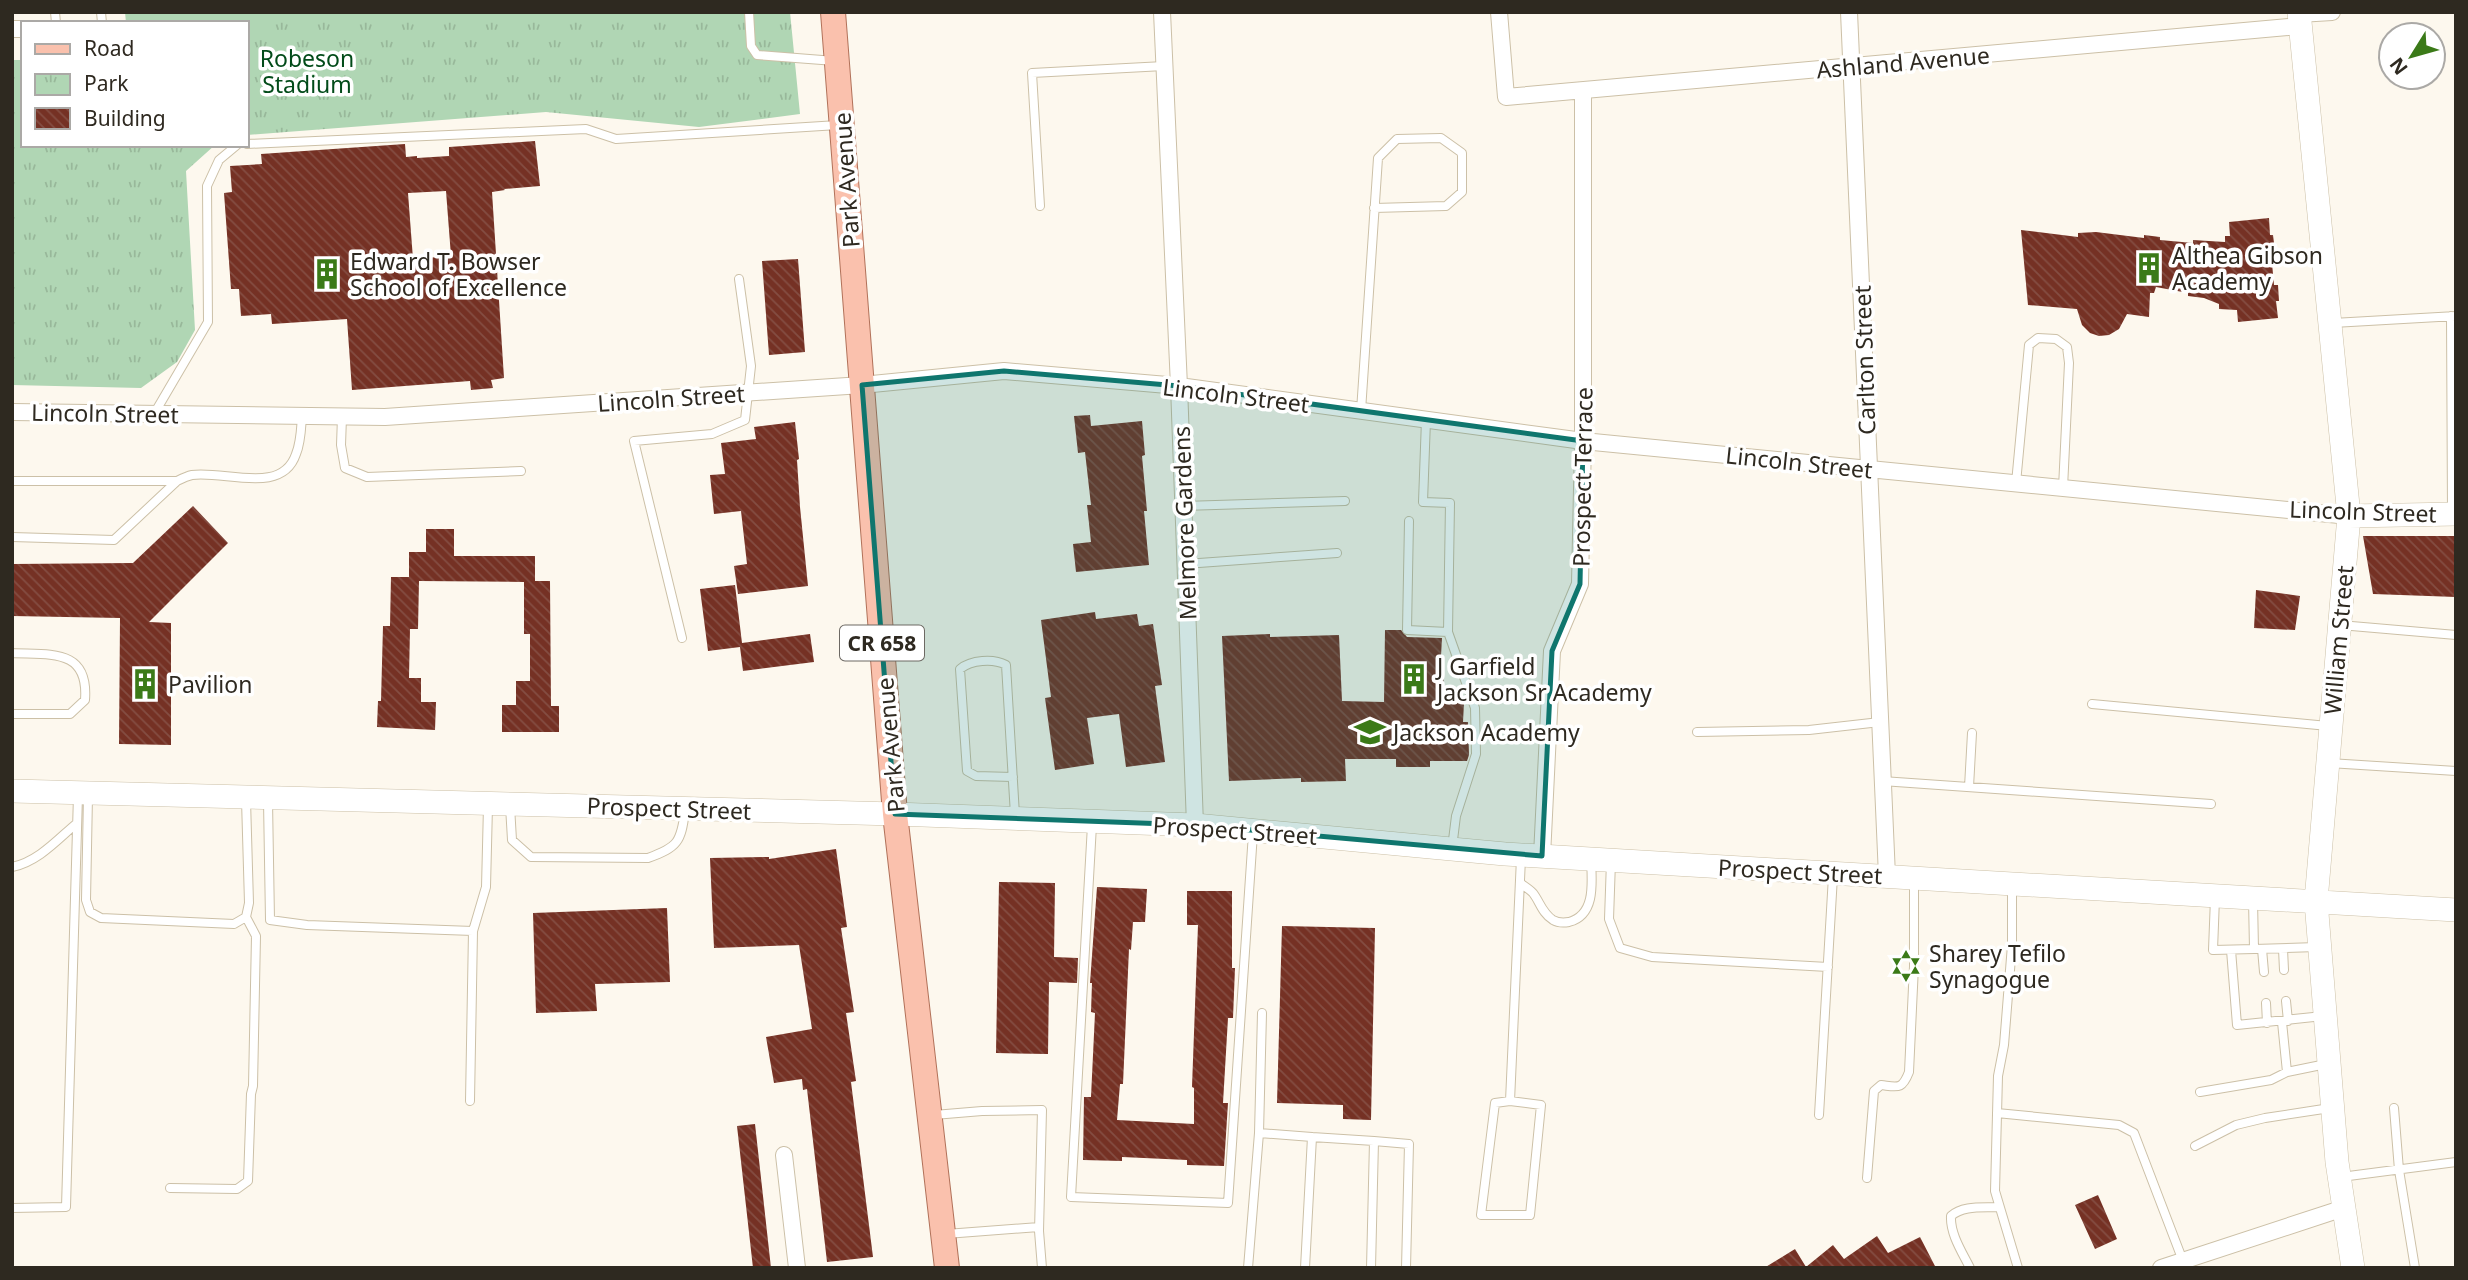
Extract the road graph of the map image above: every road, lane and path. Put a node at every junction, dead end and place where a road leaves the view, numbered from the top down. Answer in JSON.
{"nodes":[{"id":1,"x":749,"y":12,"type":"edge"},
{"id":2,"x":833,"y":12,"type":"edge"},
{"id":3,"x":1162,"y":12,"type":"edge"},
{"id":4,"x":1499,"y":12,"type":"edge"},
{"id":5,"x":1849,"y":12,"type":"edge"},
{"id":6,"x":2332,"y":12,"type":"edge"},
{"id":7,"x":2299,"y":18,"type":"edge"},
{"id":8,"x":836,"y":61,"type":"junction"},
{"id":9,"x":1164,"y":65,"type":"junction"},
{"id":10,"x":1852,"y":67,"type":"junction"},
{"id":11,"x":1583,"y":92,"type":"junction"},
{"id":12,"x":841,"y":125,"type":"junction"},
{"id":13,"x":248,"y":144,"type":"edge"},
{"id":14,"x":235,"y":147,"type":"edge"},
{"id":15,"x":1040,"y":206,"type":"dead end"},
{"id":16,"x":1374,"y":208,"type":"junction"},
{"id":17,"x":739,"y":279,"type":"dead end"},
{"id":18,"x":2453,"y":316,"type":"edge"},
{"id":19,"x":2330,"y":323,"type":"junction"},
{"id":20,"x":862,"y":385,"type":"junction"},
{"id":21,"x":1179,"y":386,"type":"junction"},
{"id":22,"x":748,"y":392,"type":"junction"},
{"id":23,"x":1361,"y":411,"type":"junction"},
{"id":24,"x":12,"y":412,"type":"edge"},
{"id":25,"x":153,"y":414,"type":"junction"},
{"id":26,"x":302,"y":416,"type":"junction"},
{"id":27,"x":342,"y":416,"type":"junction"},
{"id":28,"x":1426,"y":420,"type":"junction"},
{"id":29,"x":1583,"y":441,"type":"junction"},
{"id":30,"x":1869,"y":469,"type":"junction"},
{"id":31,"x":521,"y":471,"type":"dead end"},
{"id":32,"x":12,"y":481,"type":"edge"},
{"id":33,"x":177,"y":481,"type":"junction"},
{"id":34,"x":2016,"y":483,"type":"junction"},
{"id":35,"x":2063,"y":488,"type":"junction"},
{"id":36,"x":1345,"y":501,"type":"dead end"},
{"id":37,"x":1183,"y":506,"type":"junction"},
{"id":38,"x":2454,"y":514,"type":"edge"},
{"id":39,"x":2349,"y":516,"type":"junction"},
{"id":40,"x":1409,"y":522,"type":"dead end"},
{"id":41,"x":12,"y":537,"type":"edge"},
{"id":42,"x":1337,"y":553,"type":"dead end"},
{"id":43,"x":1185,"y":564,"type":"junction"},
{"id":44,"x":2339,"y":625,"type":"junction"},
{"id":45,"x":1448,"y":632,"type":"junction"},
{"id":46,"x":2456,"y":635,"type":"edge"},
{"id":47,"x":682,"y":638,"type":"dead end"},
{"id":48,"x":12,"y":653,"type":"edge"},
{"id":49,"x":2092,"y":704,"type":"dead end"},
{"id":50,"x":12,"y":714,"type":"edge"},
{"id":51,"x":1880,"y":722,"type":"junction"},
{"id":52,"x":2331,"y":726,"type":"junction"},
{"id":53,"x":1697,"y":732,"type":"dead end"},
{"id":54,"x":1972,"y":733,"type":"dead end"},
{"id":55,"x":2328,"y":763,"type":"junction"},
{"id":56,"x":2456,"y":771,"type":"edge"},
{"id":57,"x":1013,"y":777,"type":"junction"},
{"id":58,"x":1882,"y":781,"type":"junction"},
{"id":59,"x":1969,"y":787,"type":"junction"},
{"id":60,"x":12,"y":791,"type":"edge"},
{"id":61,"x":83,"y":793,"type":"junction"},
{"id":62,"x":257,"y":797,"type":"junction"},
{"id":63,"x":499,"y":803,"type":"junction"},
{"id":64,"x":2211,"y":804,"type":"dead end"},
{"id":65,"x":685,"y":808,"type":"junction"},
{"id":66,"x":895,"y":814,"type":"junction"},
{"id":67,"x":1015,"y":818,"type":"junction"},
{"id":68,"x":1093,"y":821,"type":"junction"},
{"id":69,"x":77,"y":823,"type":"junction"},
{"id":70,"x":1195,"y":825,"type":"junction"},
{"id":71,"x":1253,"y":830,"type":"junction"},
{"id":72,"x":1451,"y":849,"type":"junction"},
{"id":73,"x":1531,"y":855,"type":"junction"},
{"id":74,"x":1601,"y":860,"type":"junction"},
{"id":75,"x":12,"y":867,"type":"edge"},
{"id":76,"x":1833,"y":873,"type":"junction"},
{"id":77,"x":1887,"y":876,"type":"junction"},
{"id":78,"x":1914,"y":878,"type":"junction"},
{"id":79,"x":1520,"y":883,"type":"junction"},
{"id":80,"x":2011,"y":884,"type":"junction"},
{"id":81,"x":2216,"y":895,"type":"junction"},
{"id":82,"x":2253,"y":898,"type":"junction"},
{"id":83,"x":2316,"y":901,"type":"junction"},
{"id":84,"x":2456,"y":910,"type":"edge"},
{"id":85,"x":246,"y":917,"type":"junction"},
{"id":86,"x":473,"y":931,"type":"junction"},
{"id":87,"x":2320,"y":947,"type":"junction"},
{"id":88,"x":2258,"y":949,"type":"junction"},
{"id":89,"x":2231,"y":950,"type":"junction"},
{"id":90,"x":2283,"y":950,"type":"junction"},
{"id":91,"x":1828,"y":967,"type":"junction"},
{"id":92,"x":2284,"y":970,"type":"dead end"},
{"id":93,"x":2264,"y":972,"type":"dead end"},
{"id":94,"x":2286,"y":1001,"type":"dead end"},
{"id":95,"x":2266,"y":1003,"type":"dead end"},
{"id":96,"x":1262,"y":1013,"type":"dead end"},
{"id":97,"x":2326,"y":1016,"type":"junction"},
{"id":98,"x":2285,"y":1022,"type":"junction"},
{"id":99,"x":2267,"y":1023,"type":"junction"},
{"id":100,"x":2329,"y":1063,"type":"junction"},
{"id":101,"x":2287,"y":1072,"type":"junction"},
{"id":102,"x":2200,"y":1092,"type":"dead end"},
{"id":103,"x":470,"y":1101,"type":"dead end"},
{"id":104,"x":1510,"y":1101,"type":"junction"},
{"id":105,"x":2333,"y":1107,"type":"junction"},
{"id":106,"x":2394,"y":1108,"type":"dead end"},
{"id":107,"x":1997,"y":1113,"type":"junction"},
{"id":108,"x":930,"y":1115,"type":"junction"},
{"id":109,"x":1819,"y":1115,"type":"dead end"},
{"id":110,"x":1259,"y":1133,"type":"junction"},
{"id":111,"x":1312,"y":1137,"type":"junction"},
{"id":112,"x":1374,"y":1141,"type":"junction"},
{"id":113,"x":2195,"y":1146,"type":"dead end"},
{"id":114,"x":784,"y":1155,"type":"dead end"},
{"id":115,"x":2456,"y":1162,"type":"edge"},
{"id":116,"x":2399,"y":1170,"type":"junction"},
{"id":117,"x":2339,"y":1177,"type":"junction"},
{"id":118,"x":1867,"y":1178,"type":"dead end"},
{"id":119,"x":170,"y":1188,"type":"dead end"},
{"id":120,"x":1999,"y":1207,"type":"junction"},
{"id":121,"x":12,"y":1208,"type":"edge"},
{"id":122,"x":2344,"y":1208,"type":"junction"},
{"id":123,"x":1039,"y":1227,"type":"junction"},
{"id":124,"x":943,"y":1234,"type":"junction"},
{"id":125,"x":2183,"y":1264,"type":"edge"},
{"id":126,"x":797,"y":1268,"type":"edge"},
{"id":127,"x":947,"y":1268,"type":"edge"},
{"id":128,"x":1042,"y":1268,"type":"edge"},
{"id":129,"x":1248,"y":1268,"type":"edge"},
{"id":130,"x":1305,"y":1268,"type":"edge"},
{"id":131,"x":1371,"y":1268,"type":"edge"},
{"id":132,"x":1406,"y":1268,"type":"edge"},
{"id":133,"x":1970,"y":1268,"type":"edge"},
{"id":134,"x":2018,"y":1268,"type":"edge"},
{"id":135,"x":2161,"y":1268,"type":"edge"},
{"id":136,"x":2353,"y":1268,"type":"edge"},
{"id":137,"x":2415,"y":1268,"type":"edge"}],
"edges":[{"from":1,"to":8,"type":"lane"},
{"from":2,"to":8,"type":"main road","name":"Park Avenue","number":"CR 658"},
{"from":3,"to":9,"type":"street","name":"Melmore Gardens"},
{"from":4,"to":11,"type":"street","name":"Ashland Avenue"},
{"from":5,"to":10,"type":"street","name":"Carlton Street"},
{"from":6,"to":7,"type":"street","name":"Ashland Avenue"},
{"from":7,"to":10,"type":"street","name":"Ashland Avenue"},
{"from":7,"to":19,"type":"street","name":"William Street"},
{"from":8,"to":12,"type":"main road","name":"Park Avenue","number":"CR 658"},
{"from":9,"to":15,"type":"lane"},
{"from":9,"to":21,"type":"street","name":"Melmore Gardens"},
{"from":10,"to":11,"type":"street","name":"Ashland Avenue"},
{"from":10,"to":30,"type":"street","name":"Carlton Street"},
{"from":11,"to":29,"type":"street","name":"Prospect Terrace"},
{"from":12,"to":13,"type":"lane"},
{"from":12,"to":20,"type":"main road","name":"Park Avenue","number":"CR 658"},
{"from":14,"to":25,"type":"lane"},
{"from":16,"to":16,"type":"lane"},
{"from":16,"to":23,"type":"lane"},
{"from":17,"to":22,"type":"lane"},
{"from":18,"to":19,"type":"lane"},
{"from":18,"to":38,"type":"lane"},
{"from":19,"to":39,"type":"street","name":"William Street"},
{"from":20,"to":21,"type":"street","name":"Lincoln Street"},
{"from":20,"to":22,"type":"street","name":"Lincoln Street"},
{"from":20,"to":66,"type":"main road","name":"Park Avenue","number":"CR 658"},
{"from":21,"to":23,"type":"street","name":"Lincoln Street"},
{"from":21,"to":37,"type":"street","name":"Melmore Gardens"},
{"from":22,"to":27,"type":"street","name":"Lincoln Street"},
{"from":22,"to":47,"type":"lane"},
{"from":23,"to":28,"type":"street","name":"Lincoln Street"},
{"from":24,"to":25,"type":"street","name":"Lincoln Street"},
{"from":25,"to":26,"type":"street","name":"Lincoln Street"},
{"from":26,"to":27,"type":"street","name":"Lincoln Street"},
{"from":26,"to":33,"type":"lane"},
{"from":27,"to":31,"type":"lane"},
{"from":28,"to":29,"type":"street","name":"Lincoln Street"},
{"from":28,"to":45,"type":"lane"},
{"from":29,"to":30,"type":"street","name":"Lincoln Street"},
{"from":29,"to":73,"type":"street","name":"Prospect Terrace"},
{"from":30,"to":34,"type":"street","name":"Lincoln Street"},
{"from":30,"to":51,"type":"street","name":"Carlton Street"},
{"from":32,"to":33,"type":"lane"},
{"from":33,"to":41,"type":"lane"},
{"from":34,"to":35,"type":"street","name":"Lincoln Street"},
{"from":34,"to":35,"type":"lane"},
{"from":35,"to":39,"type":"street","name":"Lincoln Street"},
{"from":36,"to":37,"type":"lane"},
{"from":37,"to":43,"type":"street","name":"Melmore Gardens"},
{"from":38,"to":39,"type":"street","name":"Lincoln Street"},
{"from":39,"to":44,"type":"street","name":"William Street"},
{"from":40,"to":45,"type":"lane"},
{"from":42,"to":43,"type":"lane"},
{"from":43,"to":70,"type":"street","name":"Melmore Gardens"},
{"from":44,"to":46,"type":"lane"},
{"from":44,"to":52,"type":"street","name":"William Street"},
{"from":45,"to":72,"type":"lane"},
{"from":48,"to":50,"type":"lane"},
{"from":49,"to":52,"type":"lane"},
{"from":51,"to":53,"type":"lane"},
{"from":51,"to":58,"type":"street","name":"Carlton Street"},
{"from":52,"to":55,"type":"street","name":"William Street"},
{"from":54,"to":59,"type":"lane"},
{"from":55,"to":56,"type":"lane"},
{"from":55,"to":83,"type":"street","name":"William Street"},
{"from":57,"to":57,"type":"lane"},
{"from":57,"to":67,"type":"lane"},
{"from":58,"to":59,"type":"lane"},
{"from":58,"to":77,"type":"street","name":"Carlton Street"},
{"from":59,"to":64,"type":"lane"},
{"from":60,"to":61,"type":"street","name":"Prospect Street"},
{"from":61,"to":62,"type":"street","name":"Prospect Street"},
{"from":61,"to":69,"type":"lane"},
{"from":61,"to":85,"type":"lane"},
{"from":62,"to":63,"type":"street","name":"Prospect Street"},
{"from":62,"to":85,"type":"lane"},
{"from":62,"to":86,"type":"lane"},
{"from":63,"to":65,"type":"street","name":"Prospect Street"},
{"from":63,"to":65,"type":"lane"},
{"from":63,"to":86,"type":"lane"},
{"from":65,"to":66,"type":"street","name":"Prospect Street"},
{"from":66,"to":67,"type":"street","name":"Prospect Street"},
{"from":66,"to":108,"type":"main road","name":"Park Avenue","number":"CR 658"},
{"from":67,"to":68,"type":"street","name":"Prospect Street"},
{"from":68,"to":70,"type":"street","name":"Prospect Street"},
{"from":68,"to":71,"type":"lane"},
{"from":69,"to":75,"type":"lane"},
{"from":69,"to":121,"type":"lane"},
{"from":70,"to":71,"type":"street","name":"Prospect Street"},
{"from":71,"to":72,"type":"street","name":"Prospect Street"},
{"from":72,"to":73,"type":"street","name":"Prospect Street"},
{"from":73,"to":74,"type":"street","name":"Prospect Street"},
{"from":73,"to":79,"type":"lane"},
{"from":74,"to":76,"type":"street","name":"Prospect Street"},
{"from":74,"to":79,"type":"lane"},
{"from":74,"to":91,"type":"lane"},
{"from":76,"to":77,"type":"street","name":"Prospect Street"},
{"from":76,"to":91,"type":"lane"},
{"from":77,"to":78,"type":"street","name":"Prospect Street"},
{"from":78,"to":80,"type":"street","name":"Prospect Street"},
{"from":78,"to":118,"type":"lane"},
{"from":79,"to":104,"type":"lane"},
{"from":80,"to":81,"type":"street","name":"Prospect Street"},
{"from":80,"to":107,"type":"lane"},
{"from":81,"to":82,"type":"street","name":"Prospect Street"},
{"from":81,"to":89,"type":"lane"},
{"from":82,"to":83,"type":"street","name":"Prospect Street"},
{"from":82,"to":88,"type":"lane"},
{"from":83,"to":84,"type":"street","name":"Prospect Street"},
{"from":83,"to":87,"type":"street","name":"William Street"},
{"from":85,"to":119,"type":"lane"},
{"from":86,"to":103,"type":"lane"},
{"from":87,"to":90,"type":"lane"},
{"from":87,"to":97,"type":"street","name":"William Street"},
{"from":88,"to":89,"type":"lane"},
{"from":88,"to":90,"type":"lane"},
{"from":88,"to":93,"type":"lane"},
{"from":89,"to":99,"type":"lane"},
{"from":90,"to":92,"type":"lane"},
{"from":91,"to":109,"type":"lane"},
{"from":94,"to":98,"type":"lane"},
{"from":95,"to":99,"type":"lane"},
{"from":96,"to":110,"type":"lane"},
{"from":97,"to":98,"type":"lane"},
{"from":97,"to":100,"type":"street","name":"William Street"},
{"from":98,"to":99,"type":"lane"},
{"from":98,"to":101,"type":"lane"},
{"from":100,"to":101,"type":"lane"},
{"from":100,"to":105,"type":"street","name":"William Street"},
{"from":101,"to":102,"type":"lane"},
{"from":104,"to":104,"type":"lane"},
{"from":105,"to":113,"type":"lane"},
{"from":105,"to":117,"type":"street","name":"William Street"},
{"from":106,"to":116,"type":"lane"},
{"from":107,"to":120,"type":"lane"},
{"from":107,"to":125,"type":"lane"},
{"from":108,"to":123,"type":"lane"},
{"from":108,"to":124,"type":"main road","name":"Park Avenue","number":"CR 658"},
{"from":110,"to":111,"type":"lane"},
{"from":110,"to":129,"type":"lane"},
{"from":111,"to":112,"type":"lane"},
{"from":111,"to":130,"type":"lane"},
{"from":112,"to":131,"type":"lane"},
{"from":112,"to":132,"type":"lane"},
{"from":114,"to":126,"type":"street"},
{"from":115,"to":116,"type":"lane"},
{"from":116,"to":117,"type":"lane"},
{"from":116,"to":137,"type":"lane"},
{"from":117,"to":122,"type":"street","name":"William Street"},
{"from":120,"to":133,"type":"lane"},
{"from":120,"to":134,"type":"lane"},
{"from":122,"to":125,"type":"street"},
{"from":122,"to":136,"type":"street","name":"William Street"},
{"from":123,"to":124,"type":"lane"},
{"from":123,"to":128,"type":"lane"},
{"from":124,"to":127,"type":"main road","name":"Park Avenue","number":"CR 658"},
{"from":125,"to":135,"type":"street"}]}
